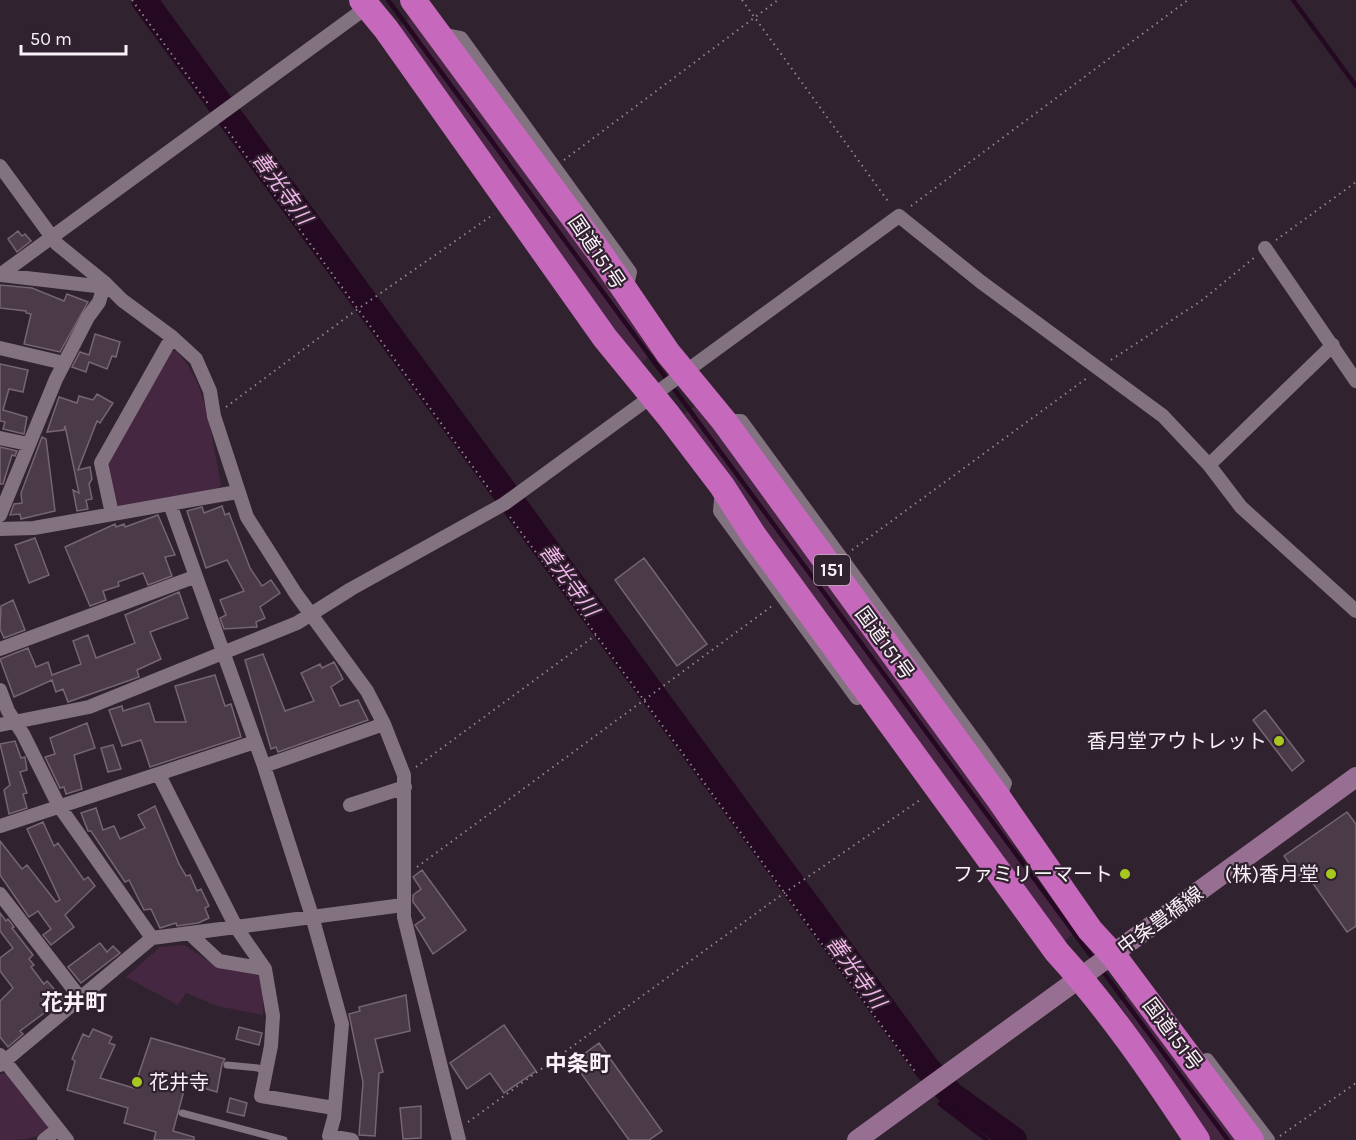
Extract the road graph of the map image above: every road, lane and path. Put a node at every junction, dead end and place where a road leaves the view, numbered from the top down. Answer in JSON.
{"nodes":[{"id":1,"x":132,"y":0,"type":"edge"},
{"id":2,"x":414,"y":0,"type":"edge"},
{"id":3,"x":742,"y":0,"type":"edge"},
{"id":4,"x":778,"y":0,"type":"edge"},
{"id":5,"x":1188,"y":0,"type":"edge"},
{"id":6,"x":369,"y":2,"type":"edge"},
{"id":7,"x":754,"y":17,"type":"junction"},
{"id":8,"x":441,"y":34,"type":"junction"},
{"id":9,"x":420,"y":76,"type":"junction"},
{"id":10,"x":223,"y":112,"type":"junction"},
{"id":11,"x":0,"y":165,"type":"edge"},
{"id":12,"x":554,"y":167,"type":"junction"},
{"id":13,"x":1356,"y":182,"type":"edge"},
{"id":14,"x":501,"y":209,"type":"junction"},
{"id":15,"x":899,"y":216,"type":"junction"},
{"id":16,"x":50,"y":237,"type":"junction"},
{"id":17,"x":1265,"y":248,"type":"junction"},
{"id":18,"x":105,"y":283,"type":"junction"},
{"id":19,"x":625,"y":293,"type":"junction"},
{"id":20,"x":360,"y":309,"type":"junction"},
{"id":21,"x":172,"y":336,"type":"junction"},
{"id":22,"x":606,"y":338,"type":"junction"},
{"id":23,"x":1333,"y":345,"type":"junction"},
{"id":24,"x":0,"y":348,"type":"edge"},
{"id":25,"x":64,"y":363,"type":"junction"},
{"id":26,"x":1099,"y":369,"type":"junction"},
{"id":27,"x":685,"y":372,"type":"junction"},
{"id":28,"x":1356,"y":381,"type":"edge"},
{"id":29,"x":652,"y":395,"type":"junction"},
{"id":30,"x":214,"y":416,"type":"junction"},
{"id":31,"x":724,"y":421,"type":"junction"},
{"id":32,"x":0,"y":438,"type":"edge"},
{"id":33,"x":28,"y":444,"type":"junction"},
{"id":34,"x":1209,"y":465,"type":"junction"},
{"id":35,"x":722,"y":486,"type":"junction"},
{"id":36,"x":237,"y":492,"type":"junction"},
{"id":37,"x":507,"y":502,"type":"junction"},
{"id":38,"x":170,"y":504,"type":"junction"},
{"id":39,"x":112,"y":514,"type":"junction"},
{"id":40,"x":0,"y":515,"type":"edge"},
{"id":41,"x":0,"y":529,"type":"edge"},
{"id":42,"x":840,"y":559,"type":"junction"},
{"id":43,"x":194,"y":577,"type":"junction"},
{"id":44,"x":782,"y":599,"type":"junction"},
{"id":45,"x":1356,"y":611,"type":"edge"},
{"id":46,"x":312,"y":614,"type":"junction"},
{"id":47,"x":596,"y":635,"type":"junction"},
{"id":48,"x":0,"y":650,"type":"edge"},
{"id":49,"x":224,"y":652,"type":"junction"},
{"id":50,"x":0,"y":690,"type":"edge"},
{"id":51,"x":645,"y":701,"type":"junction"},
{"id":52,"x":15,"y":723,"type":"junction"},
{"id":53,"x":384,"y":724,"type":"junction"},
{"id":54,"x":0,"y":725,"type":"edge"},
{"id":55,"x":255,"y":742,"type":"junction"},
{"id":56,"x":264,"y":766,"type":"junction"},
{"id":57,"x":159,"y":775,"type":"junction"},
{"id":58,"x":1356,"y":777,"type":"edge"},
{"id":59,"x":405,"y":781,"type":"junction"},
{"id":60,"x":928,"y":794,"type":"junction"},
{"id":61,"x":999,"y":799,"type":"junction"},
{"id":62,"x":350,"y":805,"type":"dead end"},
{"id":63,"x":59,"y":806,"type":"junction"},
{"id":64,"x":0,"y":826,"type":"edge"},
{"id":65,"x":1000,"y":873,"type":"junction"},
{"id":66,"x":404,"y":876,"type":"junction"},
{"id":67,"x":785,"y":893,"type":"junction"},
{"id":68,"x":0,"y":894,"type":"edge"},
{"id":69,"x":403,"y":905,"type":"junction"},
{"id":70,"x":312,"y":916,"type":"junction"},
{"id":71,"x":236,"y":927,"type":"junction"},
{"id":72,"x":189,"y":933,"type":"junction"},
{"id":73,"x":152,"y":938,"type":"junction"},
{"id":74,"x":1098,"y":966,"type":"junction"},
{"id":75,"x":265,"y":969,"type":"junction"},
{"id":76,"x":81,"y":999,"type":"junction"},
{"id":77,"x":1187,"y":1053,"type":"junction"},
{"id":78,"x":2,"y":1060,"type":"edge"},
{"id":79,"x":227,"y":1065,"type":"dead end"},
{"id":80,"x":266,"y":1073,"type":"junction"},
{"id":81,"x":936,"y":1083,"type":"junction"},
{"id":82,"x":1356,"y":1083,"type":"edge"},
{"id":83,"x":334,"y":1108,"type":"junction"},
{"id":84,"x":182,"y":1113,"type":"dead end"},
{"id":85,"x":58,"y":1129,"type":"junction"},
{"id":86,"x":458,"y":1136,"type":"edge"},
{"id":87,"x":1192,"y":1137,"type":"edge"},
{"id":88,"x":328,"y":1138,"type":"edge"},
{"id":89,"x":44,"y":1140,"type":"edge"},
{"id":90,"x":67,"y":1140,"type":"edge"},
{"id":91,"x":284,"y":1140,"type":"edge"},
{"id":92,"x":352,"y":1140,"type":"edge"},
{"id":93,"x":857,"y":1140,"type":"edge"},
{"id":94,"x":1251,"y":1140,"type":"edge"},
{"id":95,"x":1268,"y":1140,"type":"edge"},
{"id":96,"x":1274,"y":1140,"type":"edge"}],
"edges":[{"from":1,"to":10,"type":"path"},
{"from":2,"to":8,"type":"highway","name":"国道151号","number":"151"},
{"from":3,"to":7,"type":"path"},
{"from":4,"to":7,"type":"path"},
{"from":5,"to":15,"type":"path"},
{"from":6,"to":9,"type":"highway","name":"国道151号","number":"151"},
{"from":6,"to":10,"type":"street"},
{"from":7,"to":12,"type":"path"},
{"from":7,"to":15,"type":"path"},
{"from":8,"to":12,"type":"street"},
{"from":8,"to":19,"type":"highway","name":"国道151号","number":"151"},
{"from":9,"to":14,"type":"street"},
{"from":9,"to":22,"type":"highway","name":"国道151号","number":"151"},
{"from":10,"to":16,"type":"street"},
{"from":10,"to":20,"type":"path"},
{"from":11,"to":16,"type":"street"},
{"from":12,"to":19,"type":"street"},
{"from":13,"to":17,"type":"path"},
{"from":14,"to":20,"type":"path"},
{"from":14,"to":22,"type":"street"},
{"from":15,"to":26,"type":"street"},
{"from":15,"to":27,"type":"street"},
{"from":16,"to":18,"type":"street"},
{"from":16,"to":18,"type":"street"},
{"from":17,"to":23,"type":"street"},
{"from":17,"to":26,"type":"path"},
{"from":18,"to":21,"type":"street"},
{"from":18,"to":25,"type":"street"},
{"from":19,"to":27,"type":"highway","name":"国道151号","number":"151"},
{"from":20,"to":30,"type":"path"},
{"from":20,"to":37,"type":"path"},
{"from":21,"to":30,"type":"street"},
{"from":21,"to":39,"type":"street"},
{"from":22,"to":29,"type":"highway","name":"国道151号","number":"151"},
{"from":23,"to":28,"type":"street"},
{"from":23,"to":34,"type":"street"},
{"from":24,"to":25,"type":"street"},
{"from":25,"to":33,"type":"street"},
{"from":26,"to":34,"type":"street"},
{"from":26,"to":42,"type":"path"},
{"from":27,"to":29,"type":"street"},
{"from":27,"to":31,"type":"highway","name":"国道151号","number":"151"},
{"from":29,"to":35,"type":"highway","name":"国道151号","number":"151"},
{"from":29,"to":37,"type":"street"},
{"from":30,"to":36,"type":"street"},
{"from":31,"to":42,"type":"street"},
{"from":31,"to":61,"type":"highway","name":"国道151号","number":"151"},
{"from":32,"to":33,"type":"street"},
{"from":33,"to":40,"type":"street"},
{"from":34,"to":45,"type":"street"},
{"from":35,"to":44,"type":"street"},
{"from":35,"to":65,"type":"highway","name":"国道151号","number":"151"},
{"from":36,"to":38,"type":"street"},
{"from":36,"to":46,"type":"street"},
{"from":37,"to":46,"type":"street"},
{"from":37,"to":47,"type":"path"},
{"from":38,"to":39,"type":"street"},
{"from":38,"to":43,"type":"street"},
{"from":39,"to":41,"type":"street"},
{"from":42,"to":61,"type":"street"},
{"from":43,"to":48,"type":"street"},
{"from":43,"to":49,"type":"street"},
{"from":44,"to":51,"type":"path"},
{"from":44,"to":60,"type":"street"},
{"from":46,"to":49,"type":"street"},
{"from":46,"to":53,"type":"street"},
{"from":47,"to":51,"type":"path"},
{"from":47,"to":59,"type":"path"},
{"from":49,"to":52,"type":"street"},
{"from":49,"to":55,"type":"street"},
{"from":50,"to":52,"type":"street"},
{"from":51,"to":66,"type":"path"},
{"from":51,"to":67,"type":"path"},
{"from":52,"to":54,"type":"street"},
{"from":52,"to":63,"type":"street"},
{"from":53,"to":56,"type":"street"},
{"from":53,"to":59,"type":"street"},
{"from":55,"to":56,"type":"street"},
{"from":55,"to":57,"type":"street"},
{"from":56,"to":70,"type":"street"},
{"from":57,"to":63,"type":"street"},
{"from":57,"to":71,"type":"street"},
{"from":58,"to":74,"type":"main road","name":"中条豊橋線"},
{"from":59,"to":62,"type":"street"},
{"from":59,"to":66,"type":"street"},
{"from":60,"to":65,"type":"street"},
{"from":60,"to":67,"type":"path"},
{"from":61,"to":74,"type":"highway","name":"国道151号","number":"151"},
{"from":63,"to":64,"type":"street"},
{"from":63,"to":73,"type":"street"},
{"from":65,"to":74,"type":"highway","name":"国道151号","number":"151"},
{"from":66,"to":69,"type":"street"},
{"from":67,"to":81,"type":"path"},
{"from":67,"to":86,"type":"path"},
{"from":68,"to":76,"type":"street"},
{"from":69,"to":70,"type":"street"},
{"from":69,"to":86,"type":"street"},
{"from":70,"to":71,"type":"street"},
{"from":70,"to":83,"type":"street"},
{"from":71,"to":72,"type":"street"},
{"from":71,"to":75,"type":"street"},
{"from":72,"to":73,"type":"street"},
{"from":72,"to":75,"type":"street"},
{"from":73,"to":76,"type":"street"},
{"from":74,"to":77,"type":"highway","name":"国道151号","number":"151"},
{"from":74,"to":81,"type":"main road","name":"中条豊橋線"},
{"from":74,"to":87,"type":"highway","name":"国道151号","number":"151"},
{"from":75,"to":80,"type":"street"},
{"from":76,"to":78,"type":"street"},
{"from":77,"to":94,"type":"highway","name":"国道151号","number":"151"},
{"from":77,"to":95,"type":"street"},
{"from":78,"to":85,"type":"street"},
{"from":79,"to":80,"type":"lane"},
{"from":80,"to":83,"type":"street"},
{"from":81,"to":93,"type":"main road","name":"中条豊橋線"},
{"from":82,"to":96,"type":"path"},
{"from":83,"to":88,"type":"street"},
{"from":84,"to":91,"type":"lane"},
{"from":85,"to":89,"type":"street"},
{"from":85,"to":90,"type":"street"},
{"from":88,"to":92,"type":"street"}]}
